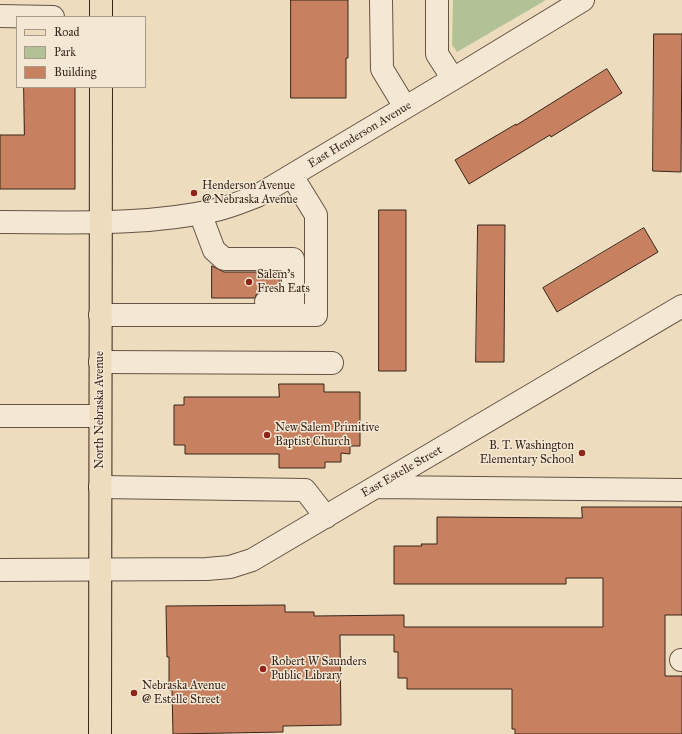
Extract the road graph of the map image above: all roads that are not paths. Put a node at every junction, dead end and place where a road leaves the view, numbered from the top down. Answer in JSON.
{"nodes":[{"id":1,"x":102,"y":0,"type":"edge"},
{"id":2,"x":381,"y":0,"type":"edge"},
{"id":3,"x":437,"y":0,"type":"edge"},
{"id":4,"x":582,"y":0,"type":"edge"},
{"id":5,"x":0,"y":16,"type":"edge"},
{"id":6,"x":16,"y":16,"type":"edge"},
{"id":7,"x":102,"y":16,"type":"edge"},
{"id":8,"x":453,"y":79,"type":"junction"},
{"id":9,"x":101,"y":88,"type":"edge"},
{"id":10,"x":405,"y":107,"type":"junction"},
{"id":11,"x":292,"y":176,"type":"junction"},
{"id":12,"x":200,"y":213,"type":"junction"},
{"id":13,"x":0,"y":222,"type":"edge"},
{"id":14,"x":101,"y":222,"type":"junction"},
{"id":15,"x":682,"y":306,"type":"edge"},
{"id":16,"x":210,"y":315,"type":"junction"},
{"id":17,"x":100,"y":316,"type":"junction"},
{"id":18,"x":100,"y":362,"type":"junction"},
{"id":19,"x":332,"y":363,"type":"dead end"},
{"id":20,"x":0,"y":416,"type":"edge"},
{"id":21,"x":100,"y":416,"type":"junction"},
{"id":22,"x":100,"y":487,"type":"junction"},
{"id":23,"x":377,"y":487,"type":"junction"},
{"id":24,"x":682,"y":490,"type":"edge"},
{"id":25,"x":326,"y":517,"type":"junction"},
{"id":26,"x":0,"y":570,"type":"edge"},
{"id":27,"x":100,"y":570,"type":"junction"},
{"id":28,"x":100,"y":734,"type":"edge"}],
"edges":[{"from":1,"to":7,"type":"main road"},
{"from":2,"to":10,"type":"street"},
{"from":3,"to":8,"type":"street"},
{"from":4,"to":8,"type":"street","name":"East Henderson Avenue"},
{"from":5,"to":6,"type":"street"},
{"from":8,"to":10,"type":"street","name":"East Henderson Avenue"},
{"from":9,"to":14,"type":"main road","name":"North Nebraska Avenue"},
{"from":10,"to":11,"type":"street","name":"East Henderson Avenue"},
{"from":11,"to":12,"type":"street","name":"East Henderson Avenue"},
{"from":11,"to":16,"type":"street"},
{"from":12,"to":14,"type":"street","name":"East Henderson Avenue"},
{"from":12,"to":16,"type":"street"},
{"from":13,"to":14,"type":"street","name":"East Henderson Avenue"},
{"from":14,"to":17,"type":"main road","name":"North Nebraska Avenue"},
{"from":15,"to":23,"type":"street","name":"East Estelle Street"},
{"from":16,"to":17,"type":"street"},
{"from":17,"to":18,"type":"main road","name":"North Nebraska Avenue"},
{"from":18,"to":19,"type":"street"},
{"from":18,"to":21,"type":"main road","name":"North Nebraska Avenue"},
{"from":20,"to":21,"type":"street"},
{"from":21,"to":22,"type":"main road","name":"North Nebraska Avenue"},
{"from":22,"to":25,"type":"street"},
{"from":22,"to":27,"type":"main road","name":"North Nebraska Avenue"},
{"from":23,"to":24,"type":"street"},
{"from":23,"to":25,"type":"street","name":"East Estelle Street"},
{"from":25,"to":27,"type":"street","name":"East Estelle Street"},
{"from":26,"to":27,"type":"street","name":"East Estelle Street"},
{"from":27,"to":28,"type":"main road","name":"North Nebraska Avenue"}]}
